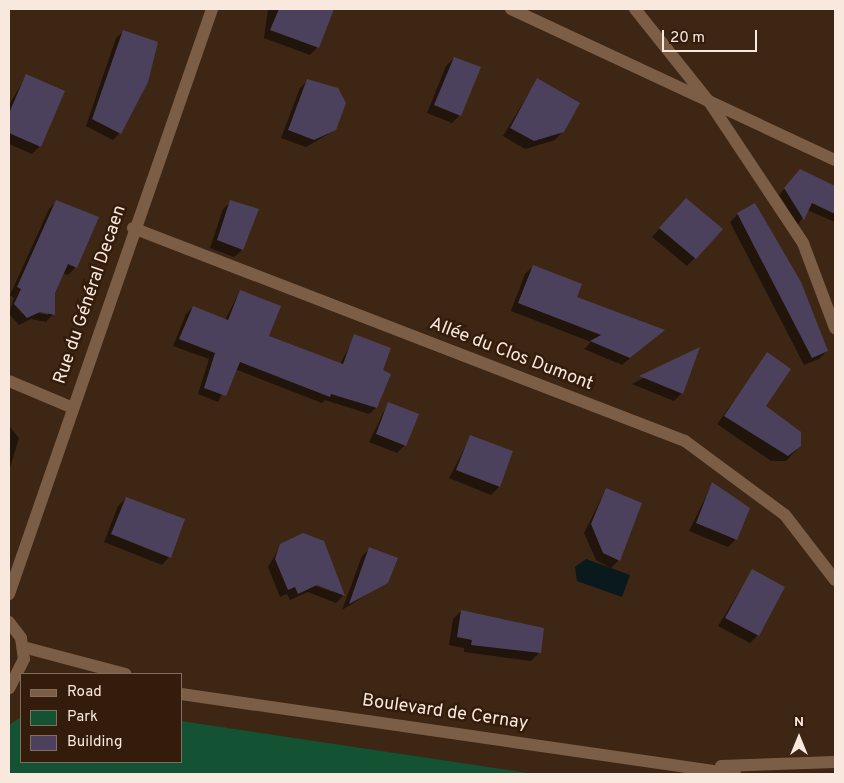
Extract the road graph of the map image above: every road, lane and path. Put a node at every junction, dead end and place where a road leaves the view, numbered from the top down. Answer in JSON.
{"nodes":[{"id":1,"x":212,"y":9,"type":"edge"},
{"id":2,"x":511,"y":9,"type":"edge"},
{"id":3,"x":635,"y":9,"type":"edge"},
{"id":4,"x":710,"y":103,"type":"junction"},
{"id":5,"x":835,"y":160,"type":"edge"},
{"id":6,"x":133,"y":228,"type":"junction"},
{"id":7,"x":835,"y":328,"type":"edge"},
{"id":8,"x":9,"y":381,"type":"edge"},
{"id":9,"x":71,"y":407,"type":"junction"},
{"id":10,"x":835,"y":580,"type":"edge"},
{"id":11,"x":9,"y":594,"type":"edge"},
{"id":12,"x":9,"y":622,"type":"edge"},
{"id":13,"x":23,"y":647,"type":"junction"},
{"id":14,"x":121,"y":673,"type":"edge"},
{"id":15,"x":16,"y":682,"type":"edge"},
{"id":16,"x":182,"y":694,"type":"edge"},
{"id":17,"x":835,"y":762,"type":"edge"},
{"id":18,"x":704,"y":767,"type":"junction"},
{"id":19,"x":735,"y":774,"type":"edge"}],
"edges":[{"from":1,"to":6,"type":"street","name":"Rue du Général Decaen"},
{"from":2,"to":4,"type":"street"},
{"from":3,"to":4,"type":"street"},
{"from":4,"to":5,"type":"street"},
{"from":4,"to":7,"type":"street"},
{"from":6,"to":9,"type":"street","name":"Rue du Général Decaen"},
{"from":6,"to":10,"type":"street","name":"Allée du Clos Dumont"},
{"from":8,"to":9,"type":"street"},
{"from":9,"to":11,"type":"street","name":"Rue du Général Decaen"},
{"from":12,"to":13,"type":"street"},
{"from":13,"to":14,"type":"street"},
{"from":13,"to":15,"type":"street"},
{"from":16,"to":18,"type":"street","name":"Boulevard de Cernay"},
{"from":17,"to":18,"type":"street","name":"Boulevard de Cernay"},
{"from":18,"to":19,"type":"street","name":"Boulevard de Cernay"}]}
